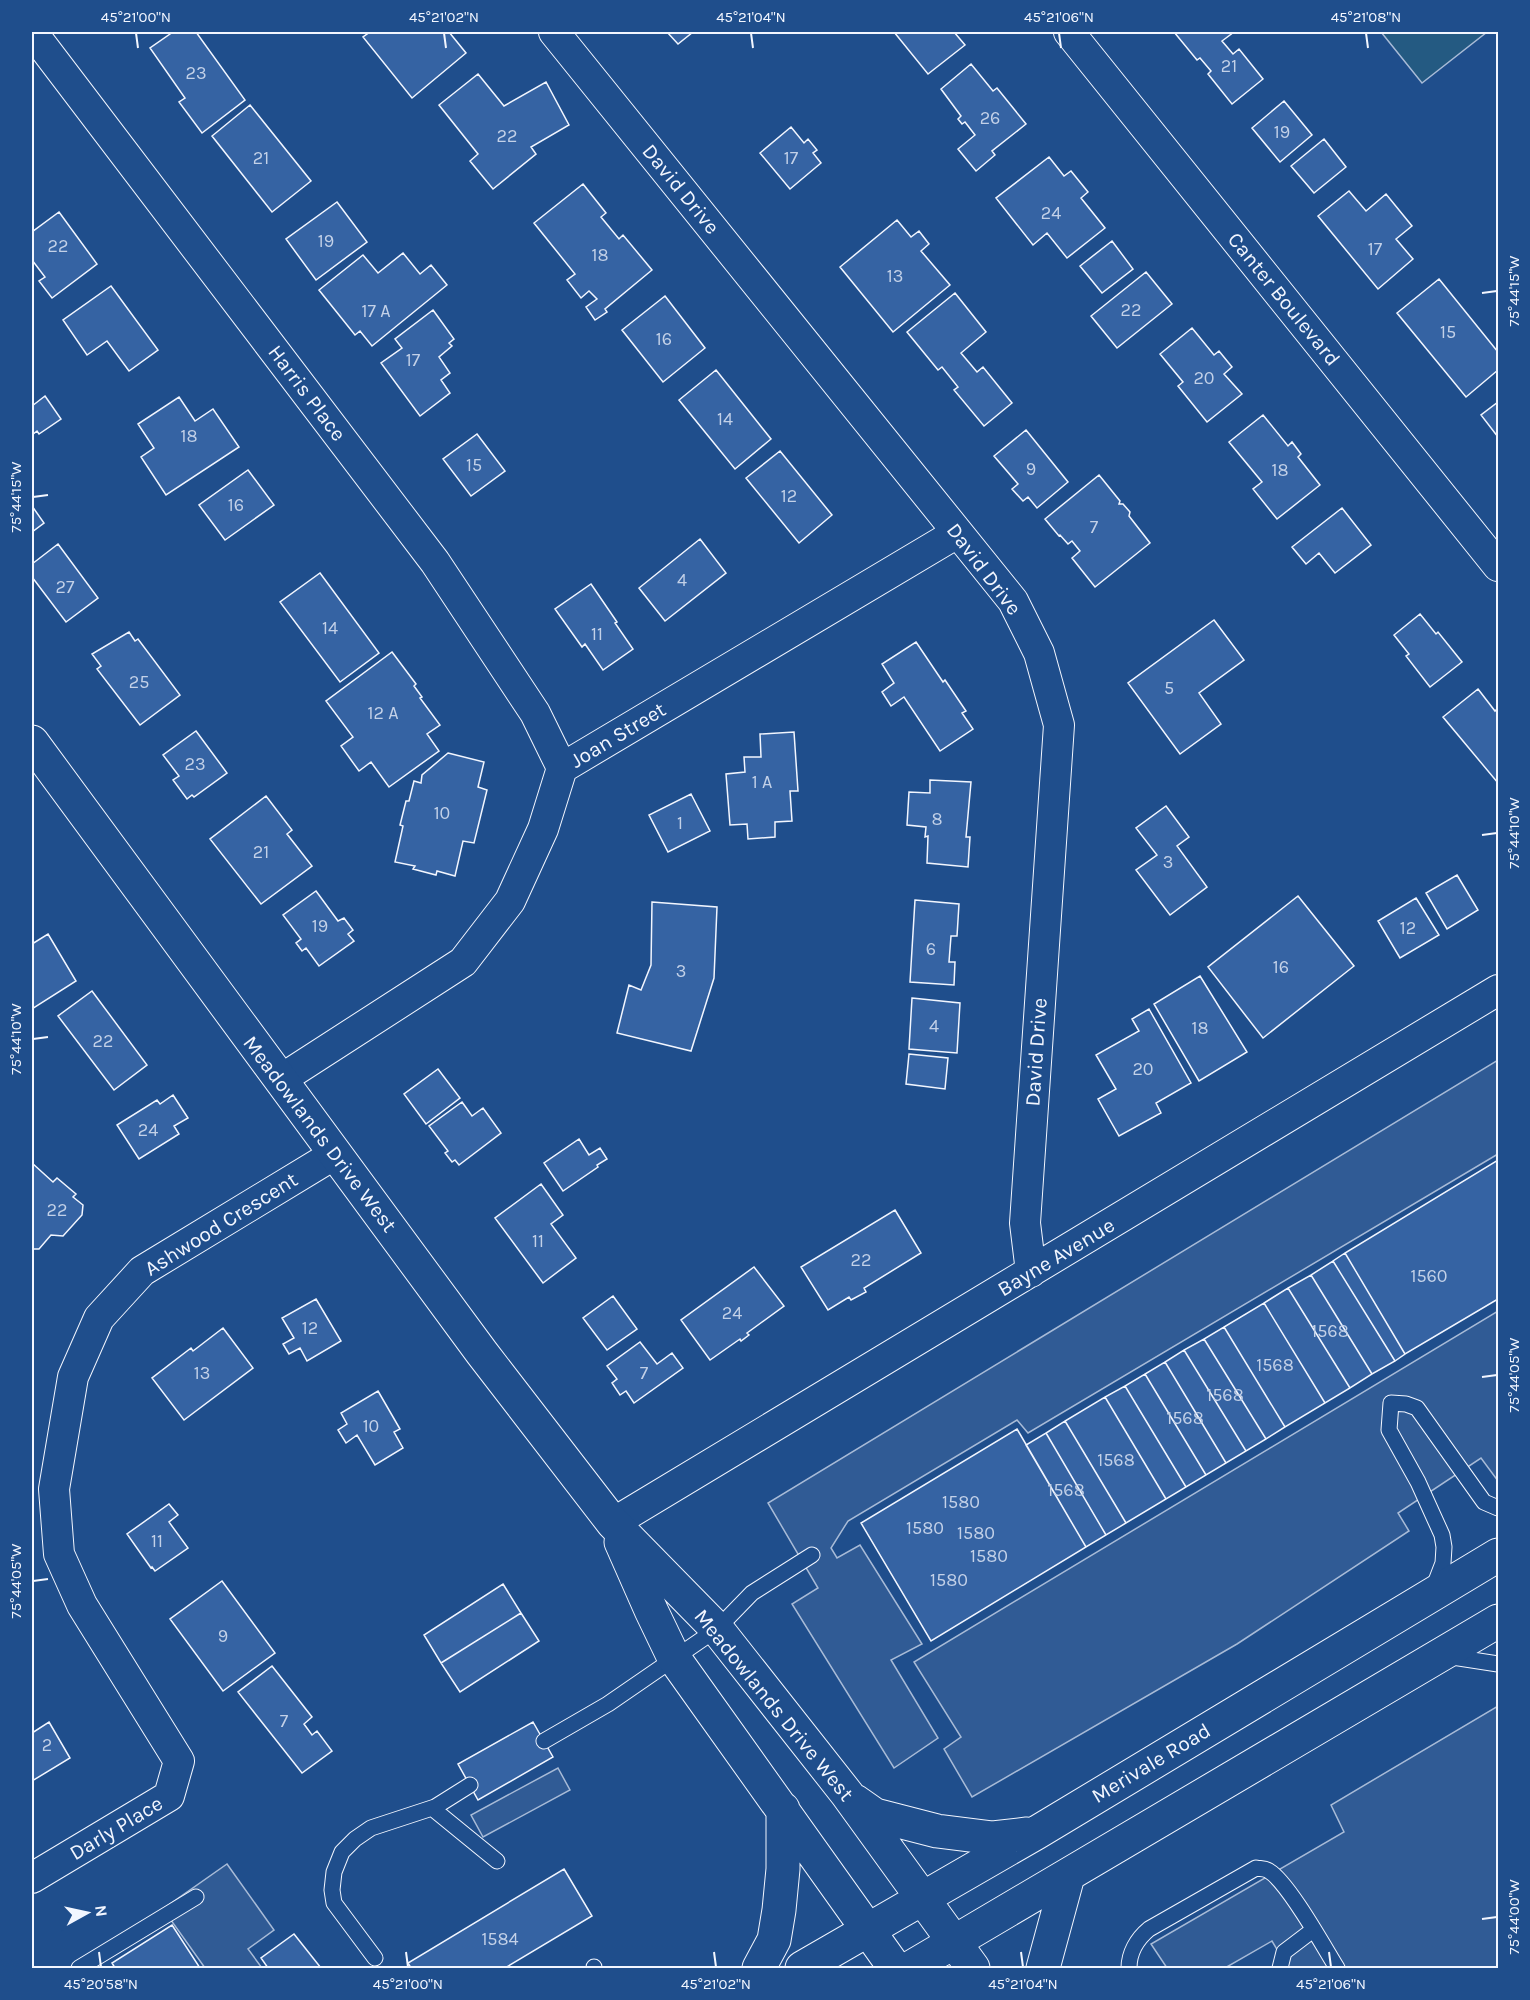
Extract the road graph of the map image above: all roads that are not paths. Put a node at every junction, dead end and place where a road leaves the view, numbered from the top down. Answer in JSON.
{"nodes":[{"id":1,"x":32,"y":32,"type":"edge"},
{"id":2,"x":554,"y":32,"type":"edge"},
{"id":3,"x":1069,"y":32,"type":"edge"},
{"id":4,"x":957,"y":533,"type":"junction"},
{"id":5,"x":1498,"y":567,"type":"edge"},
{"id":6,"x":32,"y":742,"type":"edge"},
{"id":7,"x":562,"y":768,"type":"junction"},
{"id":8,"x":1498,"y":990,"type":"edge"},
{"id":9,"x":280,"y":1080,"type":"junction"},
{"id":10,"x":335,"y":1154,"type":"junction"},
{"id":11,"x":1031,"y":1272,"type":"junction"},
{"id":12,"x":1498,"y":1508,"type":"edge"},
{"id":13,"x":613,"y":1523,"type":"junction"},
{"id":14,"x":812,"y":1555,"type":"dead end"},
{"id":15,"x":1498,"y":1555,"type":"edge"},
{"id":16,"x":1427,"y":1598,"type":"junction"},
{"id":17,"x":1498,"y":1621,"type":"edge"},
{"id":18,"x":717,"y":1629,"type":"junction"},
{"id":19,"x":1440,"y":1656,"type":"junction"},
{"id":20,"x":674,"y":1658,"type":"junction"},
{"id":21,"x":1498,"y":1664,"type":"edge"},
{"id":22,"x":544,"y":1741,"type":"dead end"},
{"id":23,"x":179,"y":1761,"type":"joint"},
{"id":24,"x":470,"y":1785,"type":"dead end"},
{"id":25,"x":847,"y":1794,"type":"junction"},
{"id":26,"x":432,"y":1808,"type":"junction"},
{"id":27,"x":783,"y":1809,"type":"junction"},
{"id":28,"x":1036,"y":1833,"type":"junction"},
{"id":29,"x":497,"y":1862,"type":"dead end"},
{"id":30,"x":1068,"y":1876,"type":"junction"},
{"id":31,"x":32,"y":1878,"type":"edge"},
{"id":32,"x":196,"y":1897,"type":"dead end"},
{"id":33,"x":922,"y":1898,"type":"junction"},
{"id":34,"x":868,"y":1930,"type":"junction"},
{"id":35,"x":1313,"y":1930,"type":"junction"},
{"id":36,"x":964,"y":1956,"type":"edge"},
{"id":37,"x":375,"y":1958,"type":"dead end"},
{"id":38,"x":79,"y":1968,"type":"edge"},
{"id":39,"x":759,"y":1968,"type":"edge"},
{"id":40,"x":802,"y":1968,"type":"edge"},
{"id":41,"x":895,"y":1968,"type":"edge"},
{"id":42,"x":910,"y":1968,"type":"edge"},
{"id":43,"x":1043,"y":1968,"type":"edge"},
{"id":44,"x":1129,"y":1968,"type":"edge"},
{"id":45,"x":1280,"y":1968,"type":"edge"},
{"id":46,"x":1337,"y":1968,"type":"edge"}],
"edges":[{"from":1,"to":7,"type":"street","name":"Harris Place"},
{"from":2,"to":4,"type":"street","name":"David Drive"},
{"from":3,"to":5,"type":"street","name":"Canter Boulevard"},
{"from":4,"to":7,"type":"street","name":"Joan Street"},
{"from":4,"to":11,"type":"street","name":"David Drive"},
{"from":6,"to":9,"type":"main road","name":"Meadowlands Drive West"},
{"from":7,"to":9,"type":"street","name":"Joan Street"},
{"from":8,"to":11,"type":"street","name":"Bayne Avenue"},
{"from":9,"to":10,"type":"main road","name":"Meadowlands Drive West"},
{"from":10,"to":13,"type":"main road","name":"Meadowlands Drive West"},
{"from":10,"to":23,"type":"street","name":"Ashwood Crescent"},
{"from":11,"to":13,"type":"street","name":"Bayne Avenue"},
{"from":12,"to":16,"type":"lane"},
{"from":13,"to":18,"type":"main road","name":"Meadowlands Drive West"},
{"from":13,"to":20,"type":"main road","name":"Meadowlands Drive West"},
{"from":14,"to":18,"type":"lane"},
{"from":15,"to":16,"type":"main road","name":"Merivale Road"},
{"from":16,"to":28,"type":"main road","name":"Merivale Road"},
{"from":17,"to":19,"type":"main road"},
{"from":18,"to":20,"type":"lane"},
{"from":18,"to":25,"type":"main road","name":"Meadowlands Drive West"},
{"from":19,"to":21,"type":"lane"},
{"from":19,"to":30,"type":"main road"},
{"from":20,"to":22,"type":"lane"},
{"from":20,"to":27,"type":"main road","name":"Meadowlands Drive West"},
{"from":23,"to":31,"type":"street","name":"Darly Place"},
{"from":24,"to":26,"type":"lane"},
{"from":25,"to":28,"type":"main road"},
{"from":25,"to":33,"type":"main road","name":"Meadowlands Drive West"},
{"from":26,"to":29,"type":"lane"},
{"from":26,"to":37,"type":"lane"},
{"from":27,"to":34,"type":"main road","name":"Meadowlands Drive West"},
{"from":27,"to":39,"type":"main road"},
{"from":28,"to":33,"type":"main road","name":"Merivale Road"},
{"from":30,"to":36,"type":"main road"},
{"from":30,"to":43,"type":"main road"},
{"from":32,"to":38,"type":"lane"},
{"from":33,"to":34,"type":"main road","name":"Merivale Road"},
{"from":33,"to":36,"type":"main road","name":"Meadowlands Drive West"},
{"from":34,"to":40,"type":"main road","name":"Merivale Road"},
{"from":34,"to":41,"type":"main road","name":"Meadowlands Drive West"},
{"from":35,"to":44,"type":"lane"},
{"from":35,"to":45,"type":"lane"},
{"from":35,"to":46,"type":"lane"},
{"from":36,"to":42,"type":"main road"}]}
